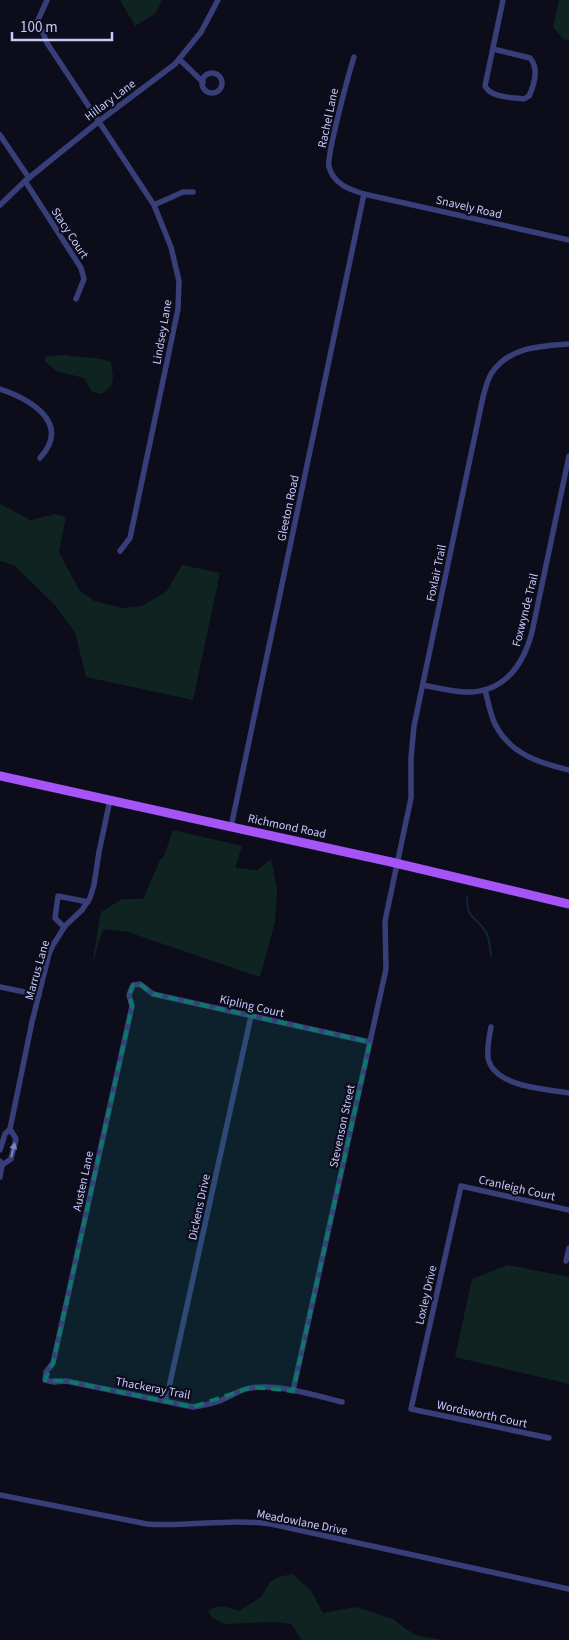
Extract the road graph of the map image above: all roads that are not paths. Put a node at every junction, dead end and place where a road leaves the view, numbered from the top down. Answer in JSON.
{"nodes":[{"id":1,"x":47,"y":0,"type":"edge"},
{"id":2,"x":218,"y":0,"type":"edge"},
{"id":3,"x":503,"y":0,"type":"edge"},
{"id":4,"x":493,"y":49,"type":"junction"},
{"id":5,"x":354,"y":57,"type":"dead end"},
{"id":6,"x":179,"y":59,"type":"junction"},
{"id":7,"x":203,"y":82,"type":"dead end"},
{"id":8,"x":98,"y":122,"type":"junction"},
{"id":9,"x":0,"y":135,"type":"edge"},
{"id":10,"x":27,"y":179,"type":"junction"},
{"id":11,"x":193,"y":192,"type":"dead end"},
{"id":12,"x":364,"y":194,"type":"junction"},
{"id":13,"x":0,"y":205,"type":"edge"},
{"id":14,"x":154,"y":205,"type":"junction"},
{"id":15,"x":569,"y":240,"type":"edge"},
{"id":16,"x":76,"y":299,"type":"dead end"},
{"id":17,"x":569,"y":344,"type":"edge"},
{"id":18,"x":0,"y":388,"type":"edge"},
{"id":19,"x":569,"y":456,"type":"edge"},
{"id":20,"x":40,"y":458,"type":"dead end"},
{"id":21,"x":120,"y":551,"type":"dead end"},
{"id":22,"x":423,"y":684,"type":"junction"},
{"id":23,"x":484,"y":690,"type":"junction"},
{"id":24,"x":569,"y":770,"type":"edge"},
{"id":25,"x":0,"y":776,"type":"edge"},
{"id":26,"x":110,"y":800,"type":"junction"},
{"id":27,"x":231,"y":827,"type":"junction"},
{"id":28,"x":398,"y":863,"type":"junction"},
{"id":29,"x":88,"y":902,"type":"junction"},
{"id":30,"x":569,"y":904,"type":"edge"},
{"id":31,"x":64,"y":927,"type":"junction"},
{"id":32,"x":133,"y":986,"type":"joint"},
{"id":33,"x":0,"y":987,"type":"edge"},
{"id":34,"x":39,"y":995,"type":"junction"},
{"id":35,"x":251,"y":1016,"type":"junction"},
{"id":36,"x":491,"y":1027,"type":"dead end"},
{"id":37,"x":370,"y":1042,"type":"junction"},
{"id":38,"x":569,"y":1094,"type":"edge"},
{"id":39,"x":10,"y":1129,"type":"junction"},
{"id":40,"x":0,"y":1150,"type":"edge"},
{"id":41,"x":1,"y":1163,"type":"edge"},
{"id":42,"x":0,"y":1177,"type":"edge"},
{"id":43,"x":461,"y":1186,"type":"joint"},
{"id":44,"x":569,"y":1210,"type":"edge"},
{"id":45,"x":569,"y":1248,"type":"edge"},
{"id":46,"x":566,"y":1261,"type":"dead end"},
{"id":47,"x":45,"y":1380,"type":"joint"},
{"id":48,"x":293,"y":1391,"type":"junction"},
{"id":49,"x":166,"y":1401,"type":"junction"},
{"id":50,"x":342,"y":1402,"type":"dead end"},
{"id":51,"x":411,"y":1409,"type":"joint"},
{"id":52,"x":549,"y":1438,"type":"dead end"},
{"id":53,"x":0,"y":1495,"type":"edge"},
{"id":54,"x":569,"y":1589,"type":"edge"}],
"edges":[{"from":1,"to":8,"type":"street","name":"Lindsey Lane"},
{"from":2,"to":6,"type":"street","name":"Hillary Lane"},
{"from":3,"to":4,"type":"street"},
{"from":4,"to":4,"type":"street"},
{"from":5,"to":12,"type":"street","name":"Rachel Lane"},
{"from":6,"to":7,"type":"street"},
{"from":6,"to":8,"type":"street","name":"Hillary Lane"},
{"from":8,"to":10,"type":"street","name":"Hillary Lane"},
{"from":8,"to":14,"type":"street","name":"Lindsey Lane"},
{"from":9,"to":10,"type":"street","name":"Stacy Court"},
{"from":10,"to":13,"type":"street","name":"Hillary Lane"},
{"from":10,"to":16,"type":"street","name":"Stacy Court"},
{"from":11,"to":14,"type":"street"},
{"from":12,"to":15,"type":"street","name":"Snavely Road"},
{"from":12,"to":27,"type":"street","name":"Gleeton Road"},
{"from":14,"to":21,"type":"street","name":"Lindsey Lane"},
{"from":17,"to":22,"type":"street","name":"Foxlair Trail"},
{"from":18,"to":20,"type":"street"},
{"from":19,"to":23,"type":"street","name":"Foxwynde Trail"},
{"from":22,"to":23,"type":"street","name":"Foxwynde Trail"},
{"from":22,"to":28,"type":"street","name":"Foxlair Trail"},
{"from":23,"to":24,"type":"street"},
{"from":25,"to":26,"type":"main road","name":"Richmond Road"},
{"from":26,"to":27,"type":"main road","name":"Richmond Road"},
{"from":26,"to":29,"type":"street","name":"Marrus Lane"},
{"from":27,"to":28,"type":"main road","name":"Richmond Road"},
{"from":28,"to":30,"type":"main road","name":"Richmond Road"},
{"from":28,"to":37,"type":"street","name":"Stevenson Street"},
{"from":29,"to":31,"type":"street","name":"Marrus Lane"},
{"from":29,"to":31,"type":"street"},
{"from":31,"to":34,"type":"street","name":"Marrus Lane"},
{"from":32,"to":35,"type":"street","name":"Kipling Court"},
{"from":32,"to":47,"type":"street","name":"Austen Lane"},
{"from":33,"to":34,"type":"street"},
{"from":34,"to":39,"type":"street","name":"Marrus Lane"},
{"from":35,"to":37,"type":"street","name":"Kipling Court"},
{"from":35,"to":49,"type":"street","name":"Dickens Drive"},
{"from":36,"to":38,"type":"street"},
{"from":37,"to":48,"type":"street","name":"Stevenson Street"},
{"from":39,"to":40,"type":"street","name":"Marrus Lane"},
{"from":41,"to":39,"type":"street","name":"Marrus Lane","one_way":true},
{"from":41,"to":42,"type":"street"},
{"from":43,"to":44,"type":"street","name":"Cranleigh Court"},
{"from":43,"to":51,"type":"street","name":"Loxley Drive"},
{"from":45,"to":46,"type":"street"},
{"from":47,"to":49,"type":"street","name":"Thackeray Trail"},
{"from":48,"to":49,"type":"street","name":"Thackeray Trail"},
{"from":48,"to":50,"type":"street","name":"Thackeray Trail"},
{"from":51,"to":52,"type":"street","name":"Wordsworth Court"},
{"from":53,"to":54,"type":"street","name":"Meadowlane Drive"}]}
